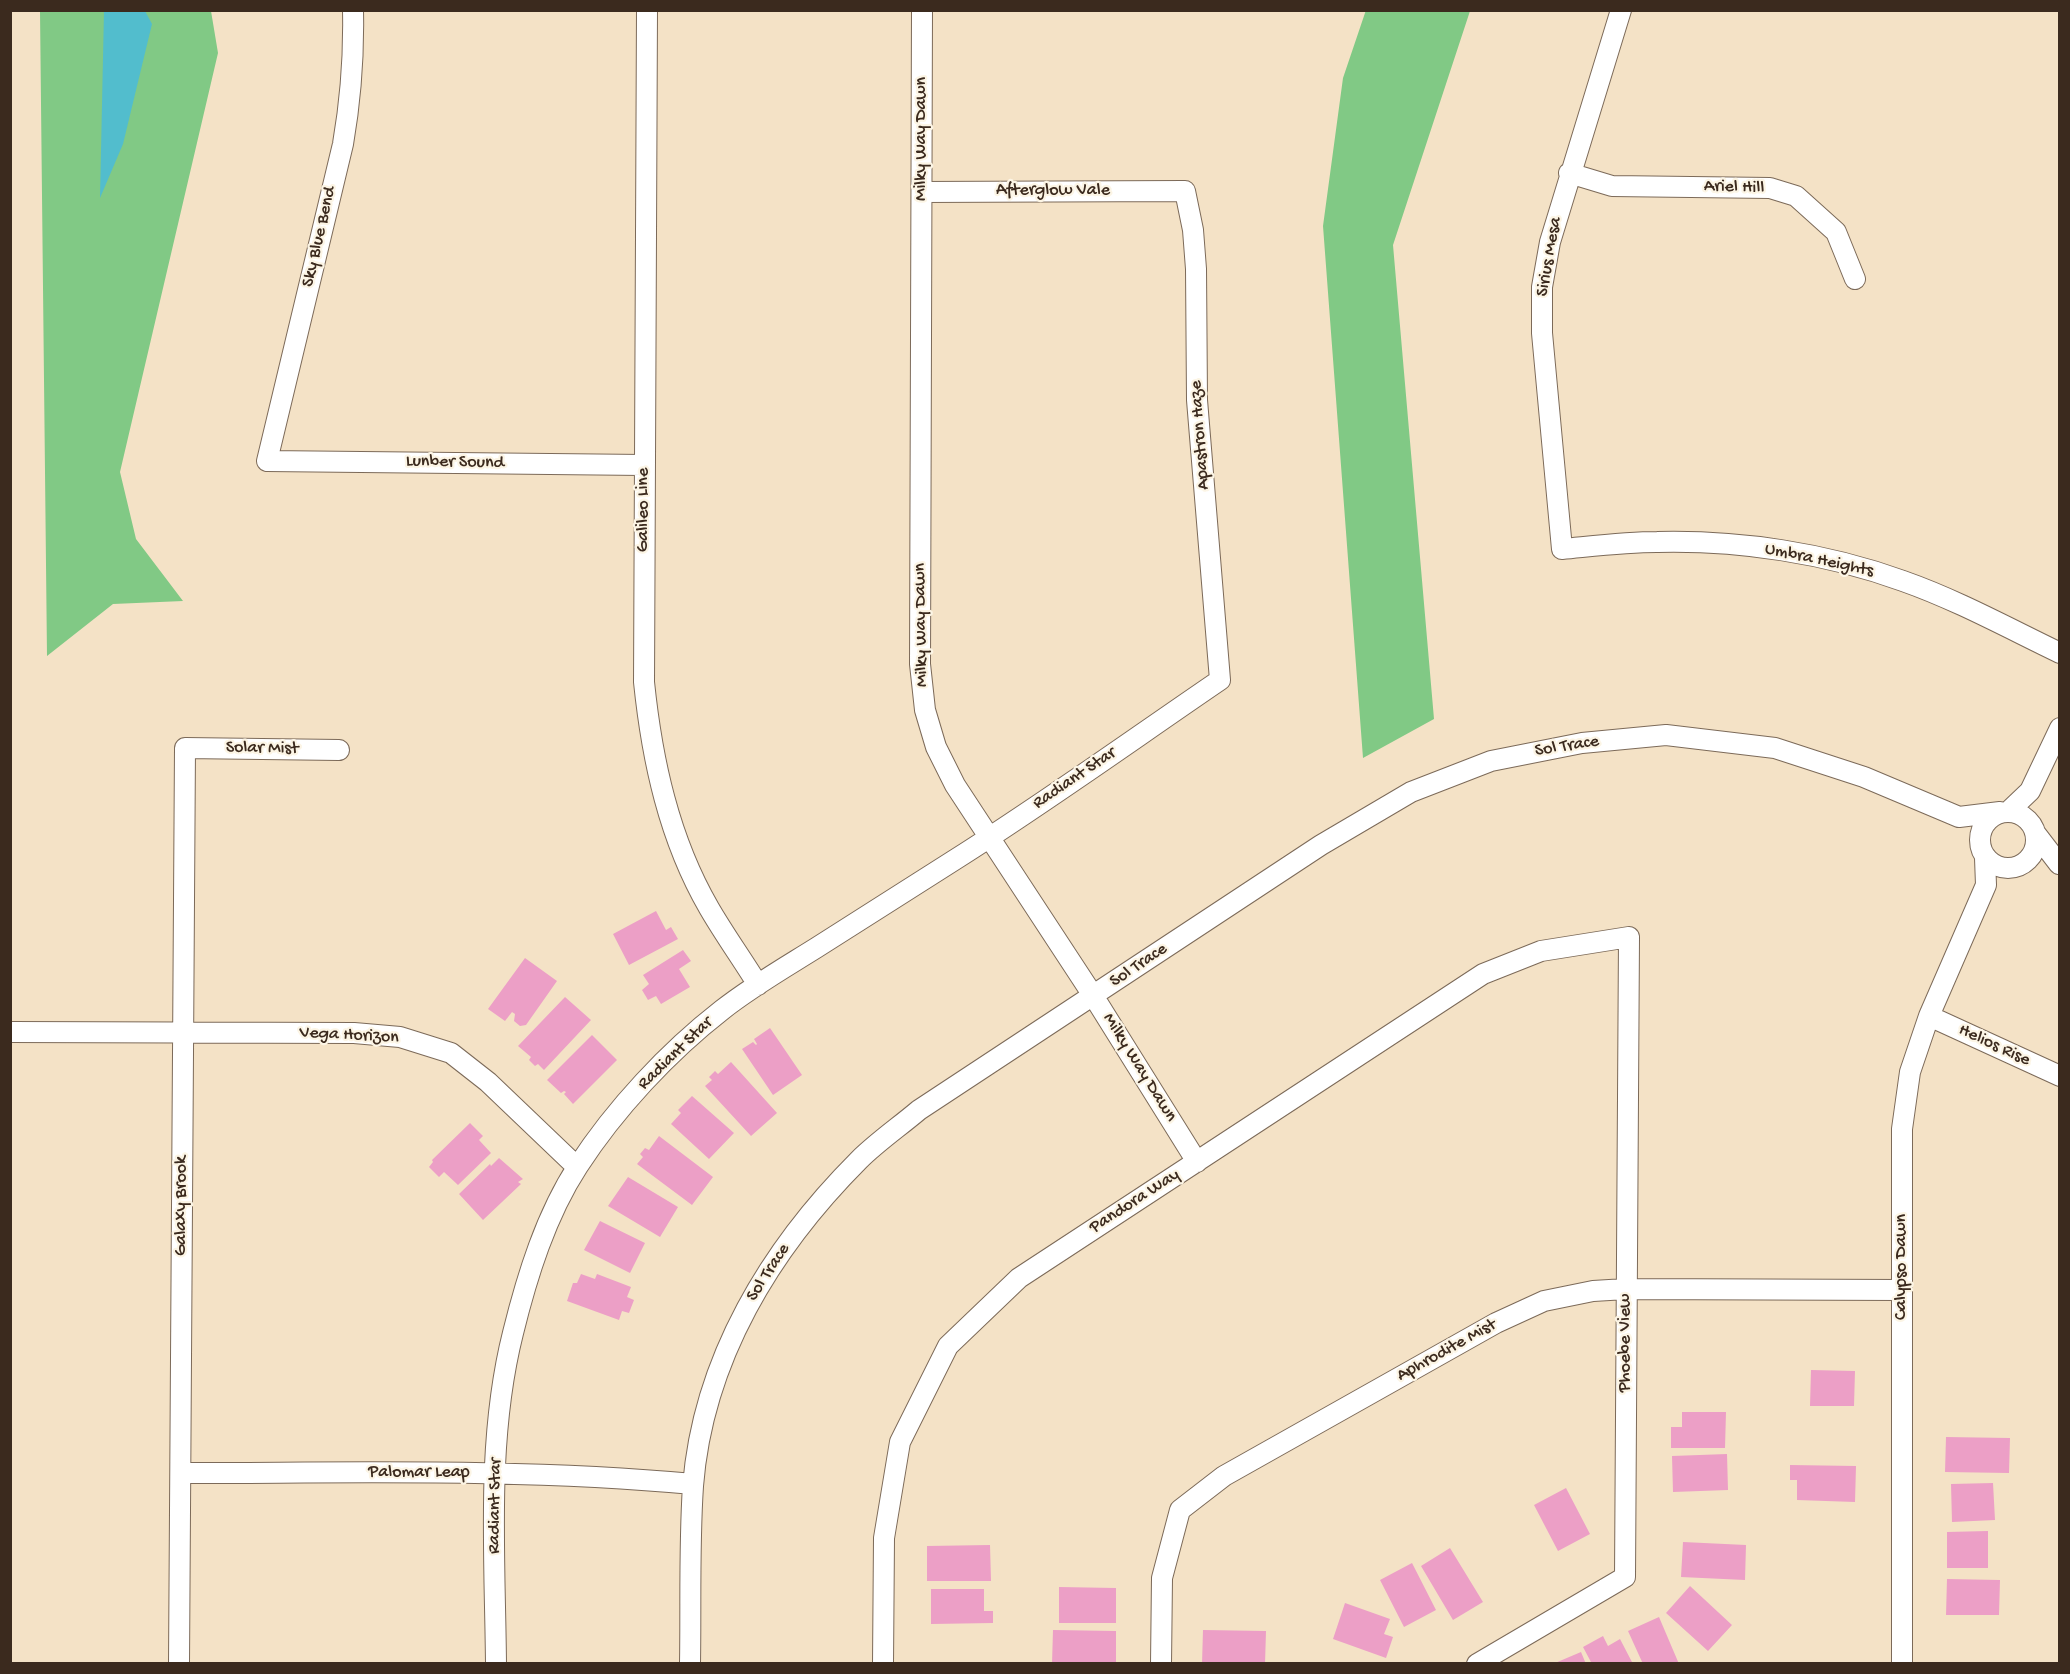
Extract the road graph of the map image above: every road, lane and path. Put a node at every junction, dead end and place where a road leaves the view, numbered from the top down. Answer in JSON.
{"nodes":[{"id":1,"x":353,"y":10,"type":"edge"},
{"id":2,"x":647,"y":10,"type":"edge"},
{"id":3,"x":922,"y":10,"type":"edge"},
{"id":4,"x":1621,"y":10,"type":"edge"},
{"id":5,"x":1569,"y":173,"type":"junction"},
{"id":6,"x":1185,"y":191,"type":"joint"},
{"id":7,"x":922,"y":192,"type":"junction"},
{"id":8,"x":1856,"y":279,"type":"dead end"},
{"id":9,"x":267,"y":461,"type":"joint"},
{"id":10,"x":644,"y":465,"type":"junction"},
{"id":11,"x":1562,"y":549,"type":"joint"},
{"id":12,"x":2060,"y":653,"type":"edge"},
{"id":13,"x":1220,"y":680,"type":"joint"},
{"id":14,"x":2060,"y":728,"type":"edge"},
{"id":15,"x":185,"y":748,"type":"joint"},
{"id":16,"x":339,"y":750,"type":"dead end"},
{"id":17,"x":2030,"y":791,"type":"junction"},
{"id":18,"x":2004,"y":811,"type":"junction"},
{"id":19,"x":1959,"y":817,"type":"junction"},
{"id":20,"x":2034,"y":830,"type":"junction"},
{"id":21,"x":990,"y":837,"type":"junction"},
{"id":22,"x":1983,"y":854,"type":"junction"},
{"id":23,"x":2059,"y":864,"type":"edge"},
{"id":24,"x":2017,"y":866,"type":"junction"},
{"id":25,"x":1986,"y":885,"type":"junction"},
{"id":26,"x":1629,"y":937,"type":"joint"},
{"id":27,"x":758,"y":985,"type":"junction"},
{"id":28,"x":1094,"y":997,"type":"junction"},
{"id":29,"x":1929,"y":1016,"type":"junction"},
{"id":30,"x":10,"y":1032,"type":"edge"},
{"id":31,"x":184,"y":1032,"type":"junction"},
{"id":32,"x":2060,"y":1076,"type":"edge"},
{"id":33,"x":1197,"y":1162,"type":"junction"},
{"id":34,"x":577,"y":1167,"type":"junction"},
{"id":35,"x":1626,"y":1288,"type":"junction"},
{"id":36,"x":1902,"y":1290,"type":"junction"},
{"id":37,"x":181,"y":1473,"type":"junction"},
{"id":38,"x":495,"y":1473,"type":"junction"},
{"id":39,"x":693,"y":1484,"type":"junction"},
{"id":40,"x":179,"y":1664,"type":"edge"},
{"id":41,"x":496,"y":1664,"type":"edge"},
{"id":42,"x":690,"y":1664,"type":"edge"},
{"id":43,"x":883,"y":1664,"type":"edge"},
{"id":44,"x":1161,"y":1664,"type":"edge"},
{"id":45,"x":1477,"y":1664,"type":"edge"},
{"id":46,"x":1902,"y":1664,"type":"edge"}],
"edges":[{"from":1,"to":9,"type":"street","name":"Sky Blue Bend"},
{"from":2,"to":10,"type":"street","name":"Galileo Line"},
{"from":3,"to":7,"type":"street","name":"Milky Way Dawn"},
{"from":4,"to":5,"type":"street","name":"Sirius Mesa"},
{"from":5,"to":8,"type":"street","name":"Ariel Hill"},
{"from":5,"to":11,"type":"street","name":"Sirius Mesa"},
{"from":6,"to":7,"type":"street","name":"Afterglow Vale"},
{"from":6,"to":13,"type":"street","name":"Apastron Haze"},
{"from":7,"to":21,"type":"street","name":"Milky Way Dawn"},
{"from":9,"to":10,"type":"street","name":"Lunber Sound"},
{"from":10,"to":27,"type":"street","name":"Galileo Line"},
{"from":11,"to":12,"type":"street","name":"Umbra Heights"},
{"from":13,"to":21,"type":"street","name":"Radiant Star"},
{"from":14,"to":17,"type":"street"},
{"from":15,"to":16,"type":"street","name":"Solar Mist"},
{"from":15,"to":31,"type":"street","name":"Galaxy Brook"},
{"from":17,"to":18,"type":"street"},
{"from":17,"to":20,"type":"street"},
{"from":18,"to":19,"type":"street","name":"Sol Trace"},
{"from":18,"to":20,"type":"street"},
{"from":18,"to":22,"type":"street"},
{"from":19,"to":22,"type":"street"},
{"from":19,"to":28,"type":"street","name":"Sol Trace"},
{"from":20,"to":23,"type":"street"},
{"from":20,"to":24,"type":"street"},
{"from":21,"to":27,"type":"street","name":"Radiant Star"},
{"from":21,"to":28,"type":"street","name":"Milky Way Dawn"},
{"from":22,"to":24,"type":"street"},
{"from":22,"to":25,"type":"street","name":"Calypso Dawn"},
{"from":23,"to":24,"type":"street"},
{"from":24,"to":25,"type":"street"},
{"from":25,"to":29,"type":"street","name":"Calypso Dawn"},
{"from":26,"to":33,"type":"street","name":"Pandora Way"},
{"from":26,"to":35,"type":"street","name":"Phoebe View"},
{"from":27,"to":34,"type":"street","name":"Radiant Star"},
{"from":28,"to":33,"type":"street","name":"Milky Way Dawn"},
{"from":28,"to":39,"type":"street","name":"Sol Trace"},
{"from":29,"to":32,"type":"street","name":"Helios Rise"},
{"from":29,"to":36,"type":"street","name":"Calypso Dawn"},
{"from":30,"to":31,"type":"street","name":"Vega Horizon"},
{"from":31,"to":34,"type":"street","name":"Vega Horizon"},
{"from":31,"to":37,"type":"street","name":"Galaxy Brook"},
{"from":33,"to":43,"type":"street","name":"Pandora Way"},
{"from":34,"to":38,"type":"street","name":"Radiant Star"},
{"from":35,"to":36,"type":"street","name":"Aphrodite Mist"},
{"from":35,"to":44,"type":"street","name":"Aphrodite Mist"},
{"from":35,"to":45,"type":"street","name":"Phoebe View"},
{"from":36,"to":46,"type":"street","name":"Calypso Dawn"},
{"from":37,"to":38,"type":"street","name":"Palomar Leap"},
{"from":37,"to":40,"type":"street","name":"Galaxy Brook"},
{"from":38,"to":39,"type":"street","name":"Palomar Leap"},
{"from":38,"to":41,"type":"street","name":"Radiant Star"},
{"from":39,"to":42,"type":"street","name":"Sol Trace"}]}
